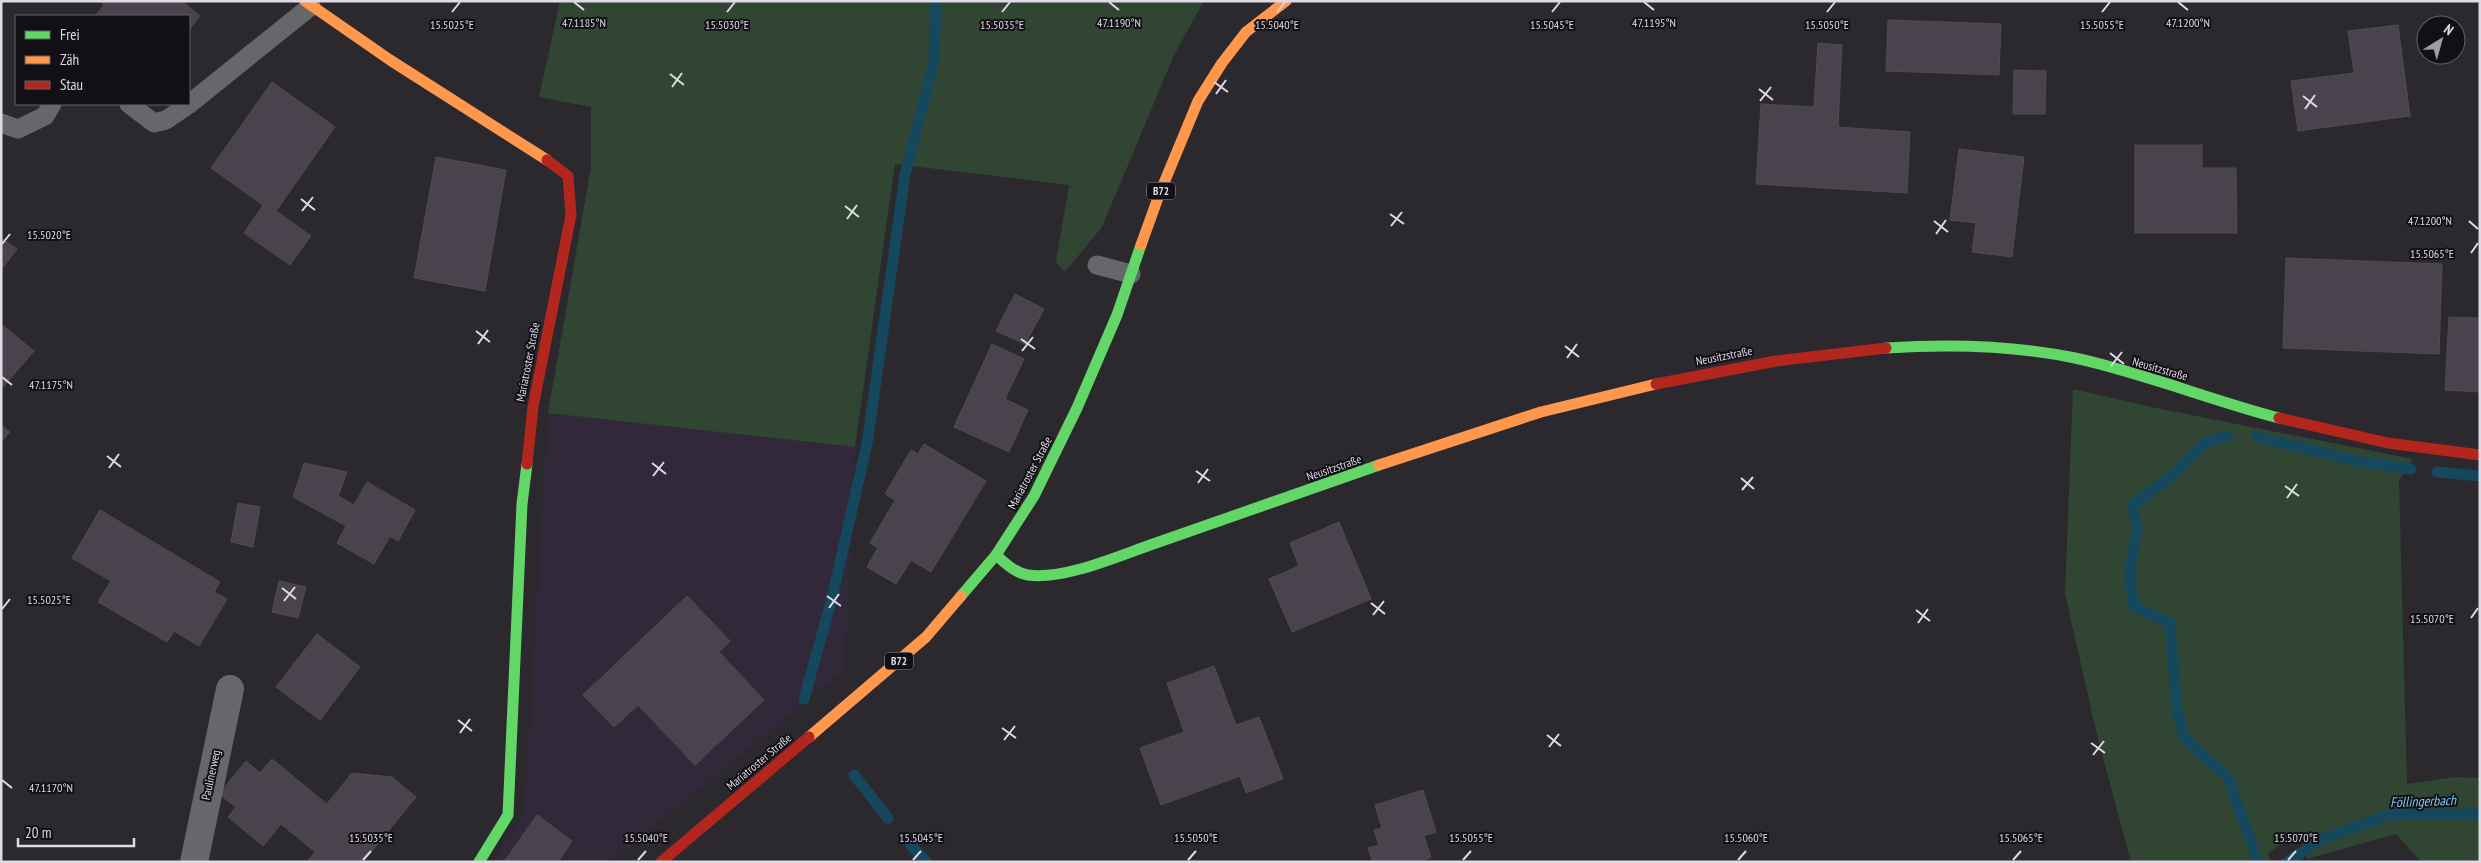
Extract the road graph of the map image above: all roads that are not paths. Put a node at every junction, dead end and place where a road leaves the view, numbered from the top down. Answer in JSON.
{"nodes":[{"id":1,"x":1286,"y":1,"type":"edge"},
{"id":2,"x":308,"y":3,"type":"edge"},
{"id":3,"x":190,"y":103,"type":"edge"},
{"id":4,"x":51,"y":105,"type":"edge"},
{"id":5,"x":130,"y":105,"type":"edge"},
{"id":6,"x":188,"y":105,"type":"edge"},
{"id":7,"x":1,"y":123,"type":"edge"},
{"id":8,"x":1097,"y":265,"type":"dead end"},
{"id":9,"x":1131,"y":274,"type":"junction"},
{"id":10,"x":2480,"y":455,"type":"edge"},
{"id":11,"x":996,"y":555,"type":"junction"},
{"id":12,"x":230,"y":689,"type":"dead end"},
{"id":13,"x":194,"y":862,"type":"edge"},
{"id":14,"x":479,"y":862,"type":"edge"},
{"id":15,"x":661,"y":862,"type":"edge"}],
"edges":[{"from":1,"to":9,"type":"street","name":"Mariatroster Straße","number":"B72"},
{"from":2,"to":3,"type":"lane"},
{"from":2,"to":14,"type":"street","name":"Mariatroster Straße"},
{"from":4,"to":7,"type":"lane"},
{"from":5,"to":6,"type":"lane"},
{"from":8,"to":9,"type":"lane"},
{"from":9,"to":11,"type":"street","name":"Mariatroster Straße","number":"B72"},
{"from":10,"to":11,"type":"street","name":"Neusitzstraße"},
{"from":11,"to":15,"type":"street","name":"Mariatroster Straße","number":"B72"},
{"from":12,"to":13,"type":"street","name":"Paulinerweg"}]}
